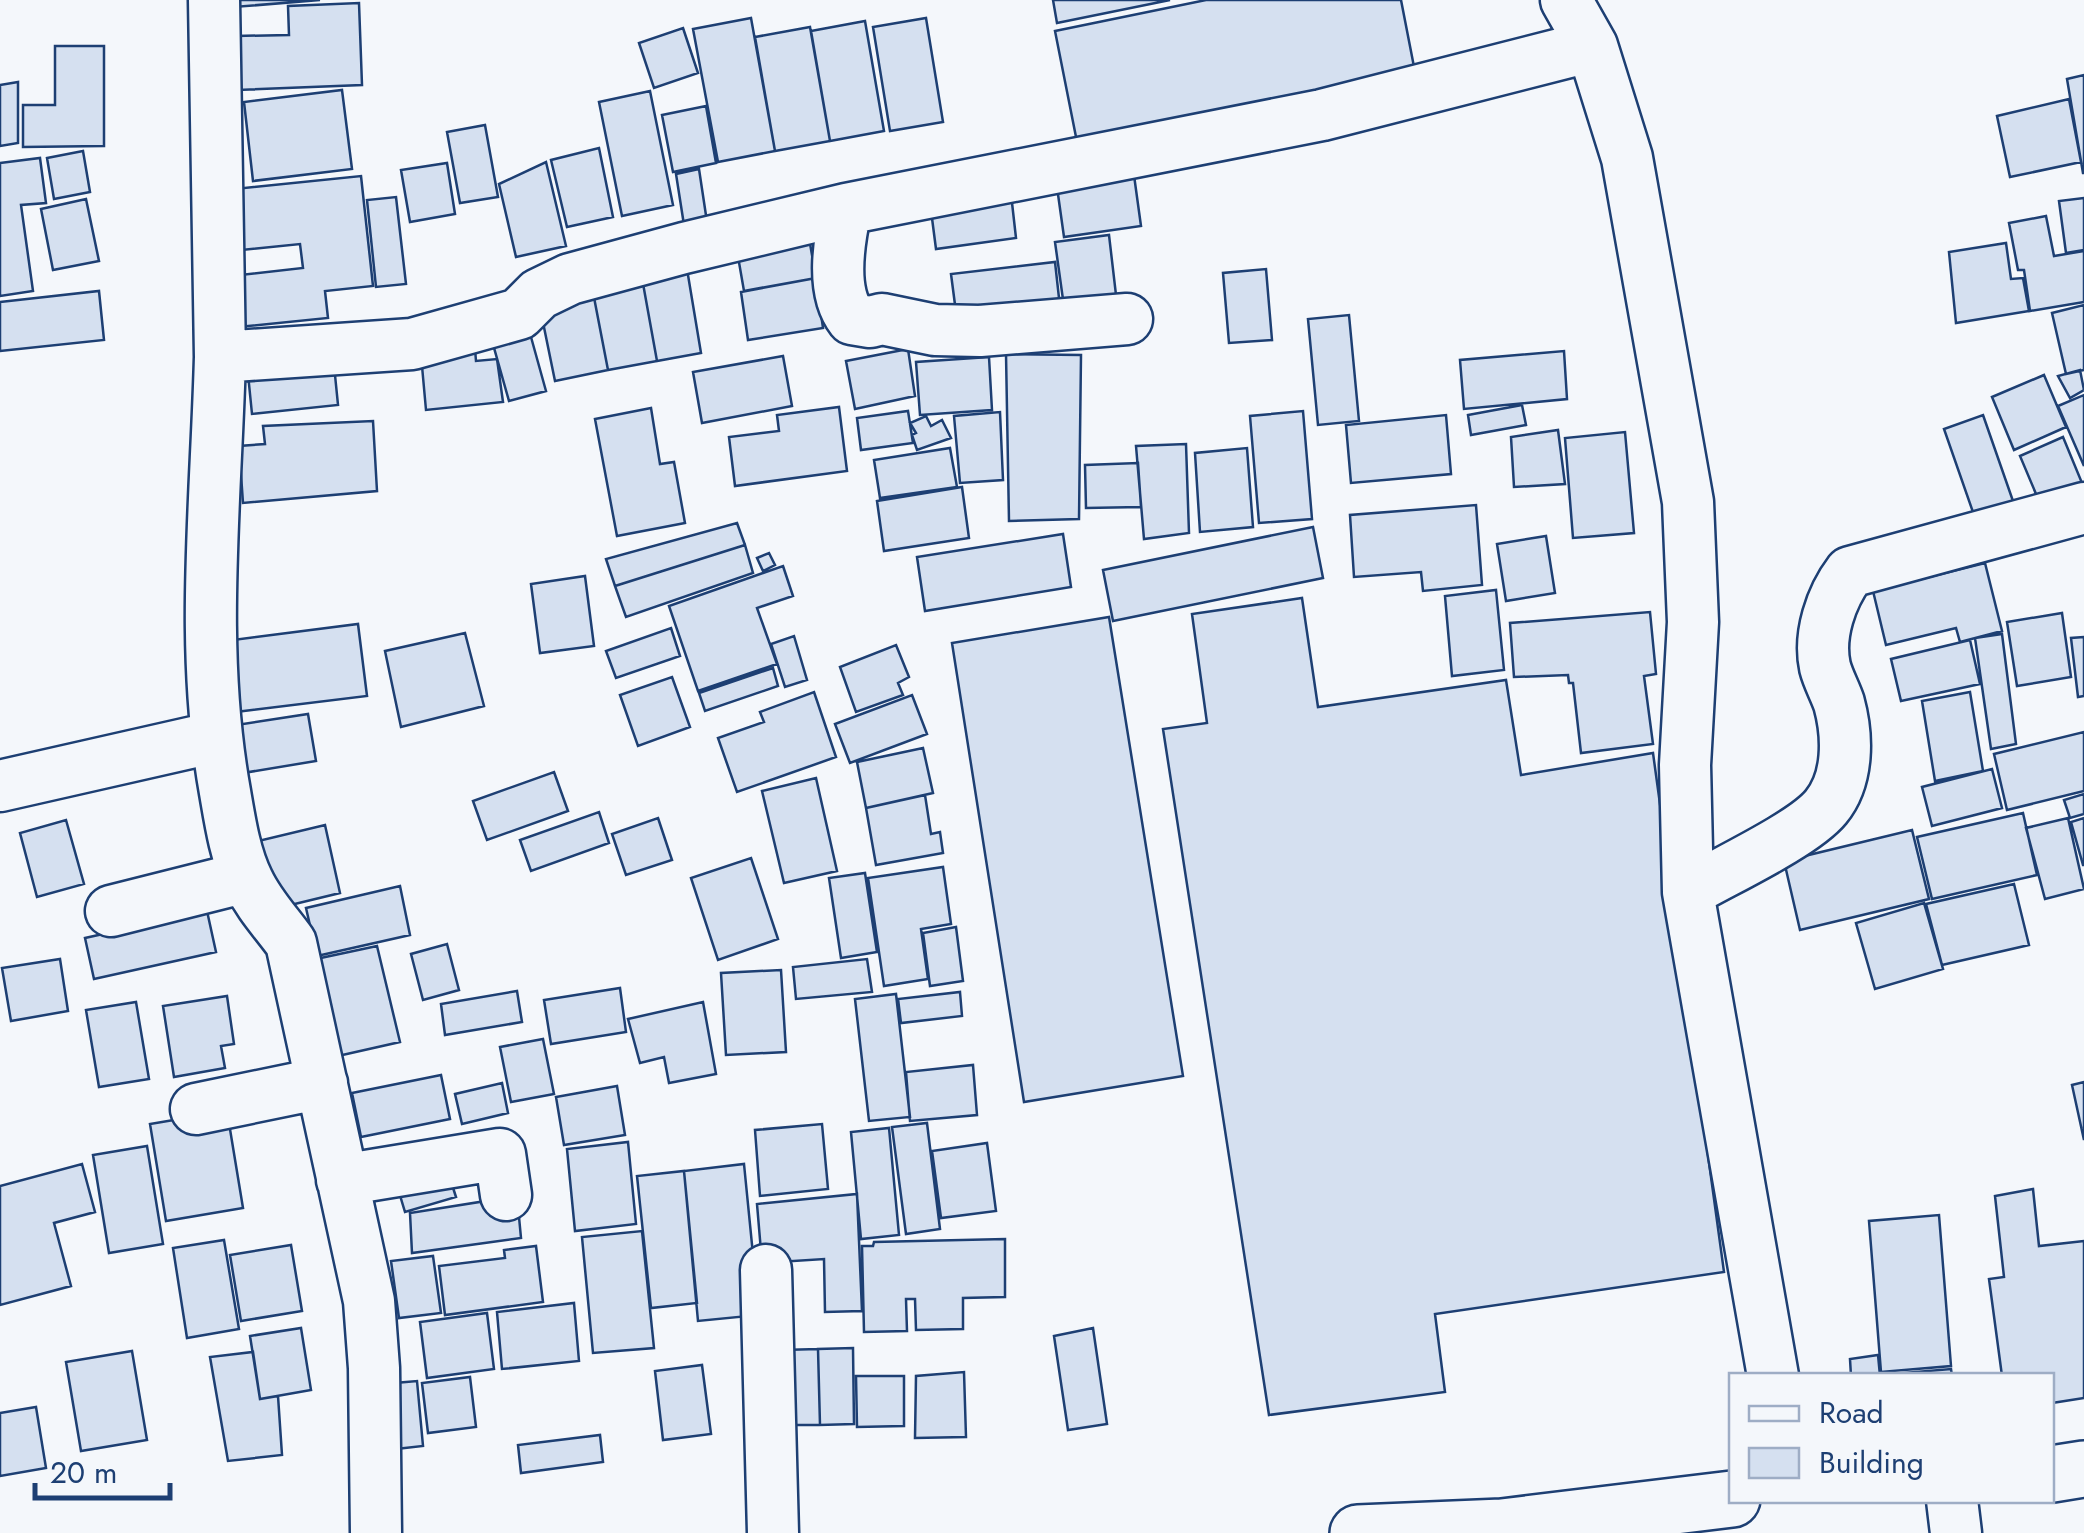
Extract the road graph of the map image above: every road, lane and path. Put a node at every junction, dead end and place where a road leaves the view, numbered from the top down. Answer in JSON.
{"nodes":[{"id":1,"x":214,"y":0,"type":"edge"},
{"id":2,"x":1566,"y":0,"type":"edge"},
{"id":3,"x":1592,"y":46,"type":"junction"},
{"id":4,"x":846,"y":209,"type":"junction"},
{"id":5,"x":1127,"y":319,"type":"dead end"},
{"id":6,"x":220,"y":358,"type":"junction"},
{"id":7,"x":2084,"y":508,"type":"edge"},
{"id":8,"x":216,"y":737,"type":"junction"},
{"id":9,"x":0,"y":786,"type":"edge"},
{"id":10,"x":246,"y":878,"type":"junction"},
{"id":11,"x":1688,"y":892,"type":"junction"},
{"id":12,"x":112,"y":911,"type":"dead end"},
{"id":13,"x":322,"y":1083,"type":"junction"},
{"id":14,"x":196,"y":1109,"type":"dead end"},
{"id":15,"x":342,"y":1180,"type":"junction"},
{"id":16,"x":506,"y":1195,"type":"dead end"},
{"id":17,"x":766,"y":1270,"type":"dead end"},
{"id":18,"x":1773,"y":1373,"type":"edge"},
{"id":19,"x":2084,"y":1469,"type":"edge"},
{"id":20,"x":2054,"y":1474,"type":"edge"},
{"id":21,"x":1729,"y":1499,"type":"edge"},
{"id":22,"x":1952,"y":1503,"type":"edge"},
{"id":23,"x":376,"y":1533,"type":"edge"},
{"id":24,"x":773,"y":1533,"type":"edge"},
{"id":25,"x":1358,"y":1533,"type":"edge"},
{"id":26,"x":1956,"y":1533,"type":"edge"}],
"edges":[{"from":1,"to":6,"type":"street"},
{"from":2,"to":3,"type":"street"},
{"from":3,"to":4,"type":"street"},
{"from":3,"to":11,"type":"street"},
{"from":4,"to":5,"type":"street"},
{"from":4,"to":6,"type":"street"},
{"from":6,"to":8,"type":"street"},
{"from":7,"to":11,"type":"street"},
{"from":8,"to":9,"type":"street"},
{"from":8,"to":10,"type":"street"},
{"from":10,"to":12,"type":"street"},
{"from":10,"to":13,"type":"street"},
{"from":11,"to":18,"type":"street"},
{"from":13,"to":14,"type":"street"},
{"from":13,"to":15,"type":"street"},
{"from":15,"to":16,"type":"street"},
{"from":15,"to":23,"type":"street"},
{"from":17,"to":24,"type":"street"},
{"from":19,"to":20,"type":"highway"},
{"from":21,"to":25,"type":"highway"},
{"from":22,"to":26,"type":"street"}]}
